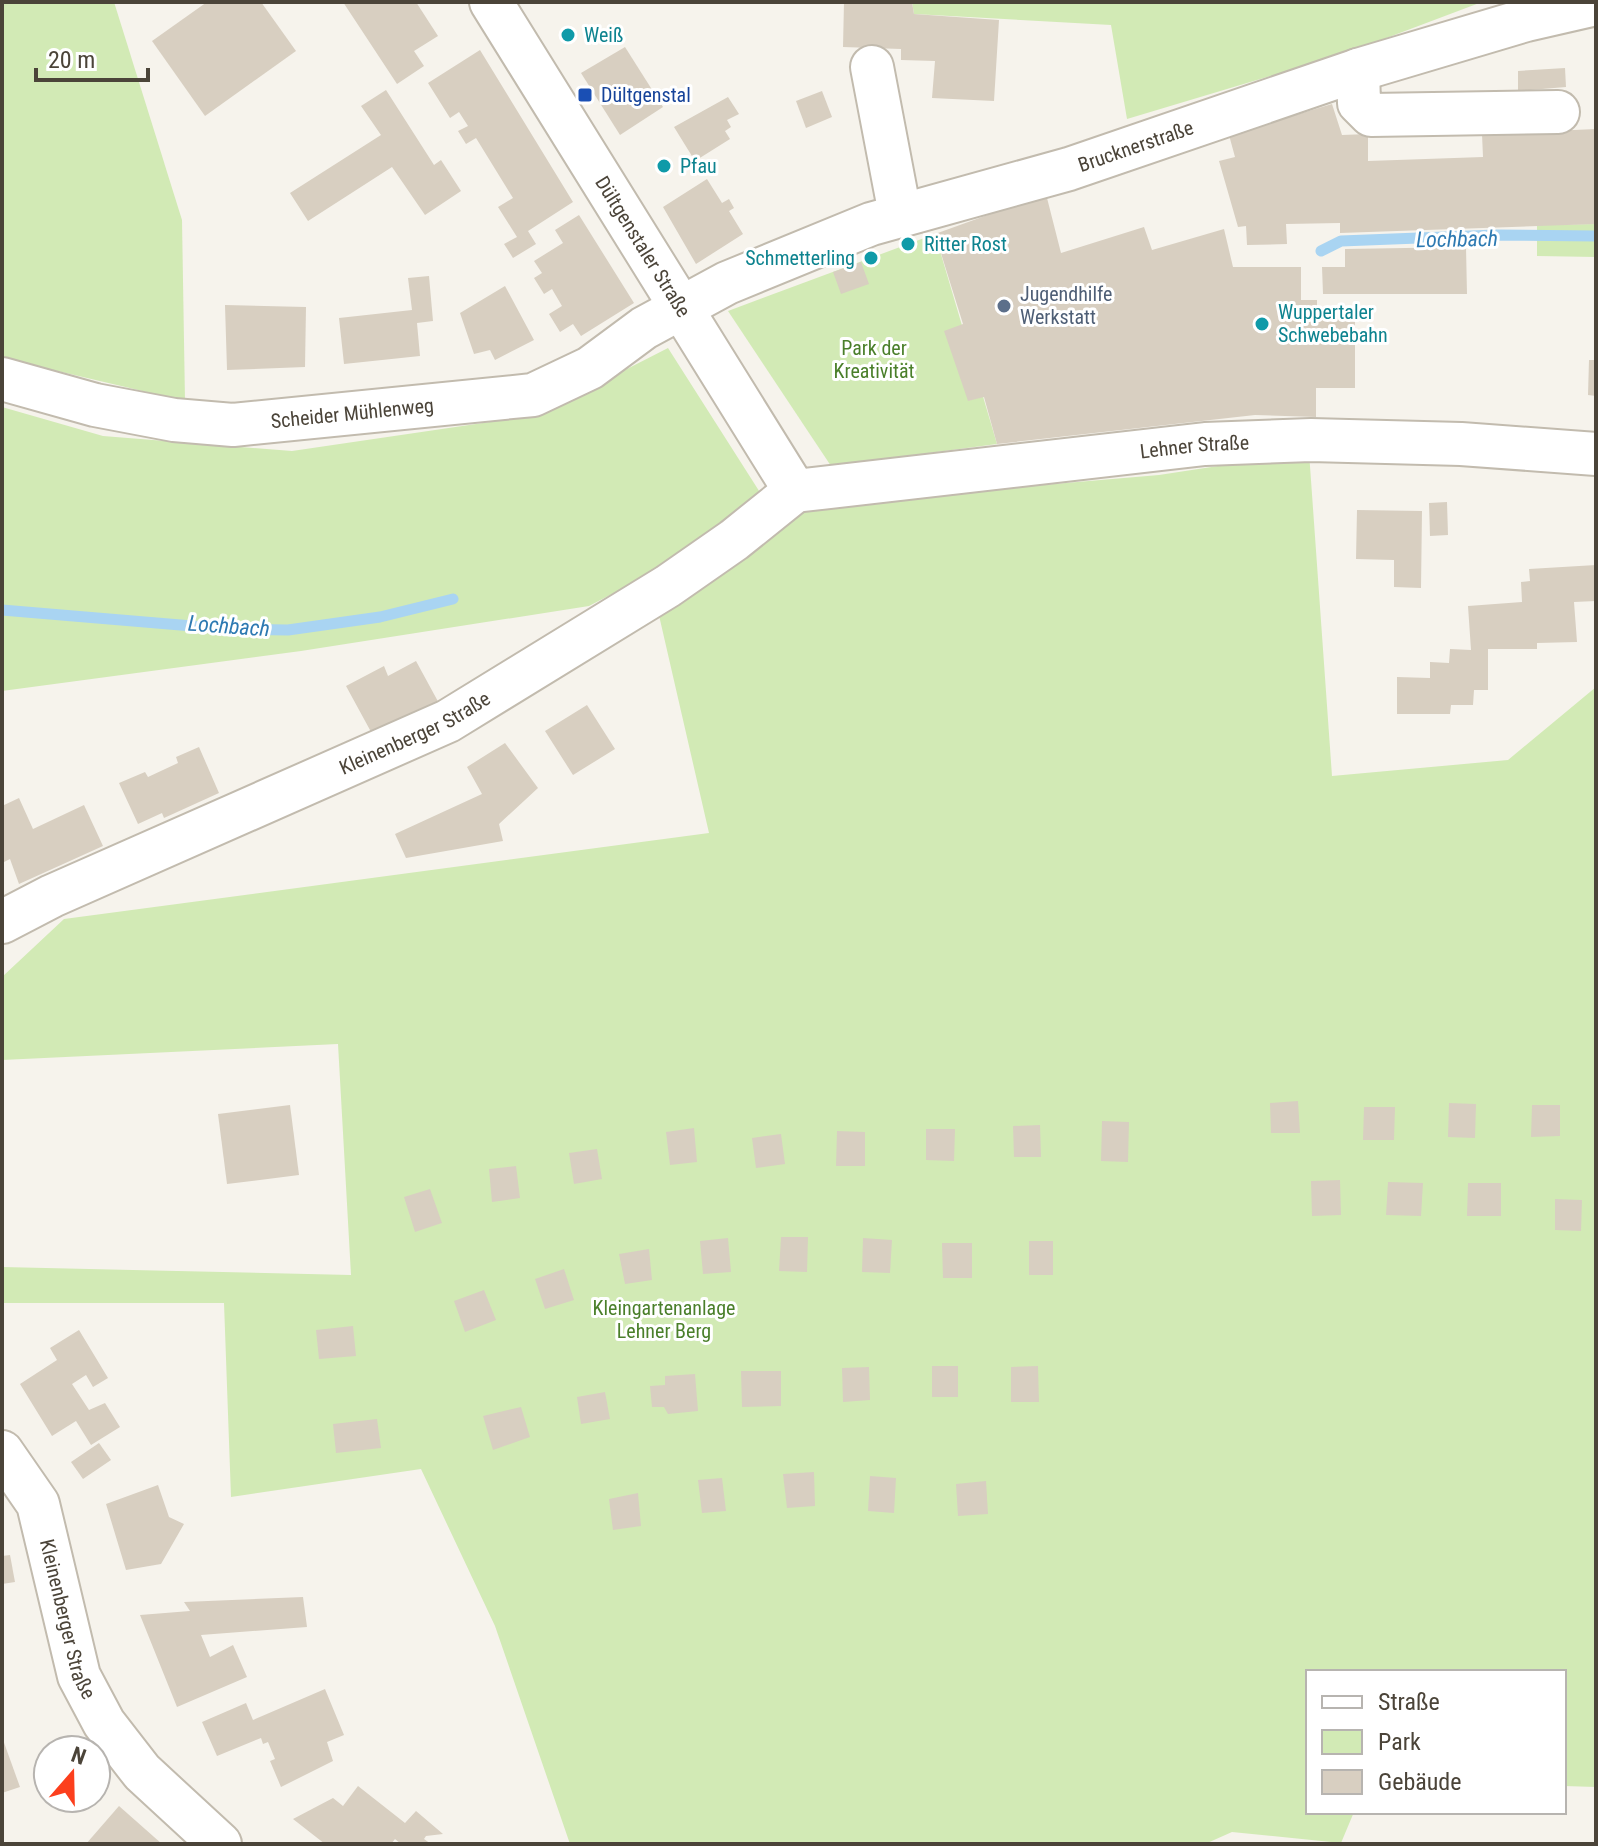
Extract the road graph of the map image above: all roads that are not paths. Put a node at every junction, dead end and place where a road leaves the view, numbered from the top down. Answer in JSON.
{"nodes":[{"id":1,"x":491,"y":2,"type":"edge"},
{"id":2,"x":1596,"y":4,"type":"edge"},
{"id":3,"x":872,"y":67,"type":"dead end"},
{"id":4,"x":1358,"y":70,"type":"junction"},
{"id":5,"x":1558,"y":112,"type":"dead end"},
{"id":6,"x":900,"y":214,"type":"junction"},
{"id":7,"x":681,"y":307,"type":"junction"},
{"id":8,"x":2,"y":379,"type":"edge"},
{"id":9,"x":1596,"y":454,"type":"edge"},
{"id":10,"x":795,"y":491,"type":"junction"},
{"id":11,"x":2,"y":922,"type":"edge"},
{"id":12,"x":2,"y":1452,"type":"edge"},
{"id":13,"x":220,"y":1844,"type":"edge"}],
"edges":[{"from":1,"to":7,"type":"street","name":"Dültgenstaler Straße"},
{"from":2,"to":4,"type":"street","name":"Brucknerstraße"},
{"from":3,"to":6,"type":"street"},
{"from":4,"to":5,"type":"street"},
{"from":4,"to":6,"type":"street","name":"Brucknerstraße"},
{"from":6,"to":7,"type":"street","name":"Brucknerstraße"},
{"from":7,"to":8,"type":"street","name":"Scheider Mühlenweg"},
{"from":7,"to":10,"type":"street","name":"Dültgenstaler Straße"},
{"from":9,"to":10,"type":"street","name":"Lehner Straße"},
{"from":10,"to":11,"type":"street","name":"Kleinenberger Straße"},
{"from":12,"to":13,"type":"street","name":"Kleinenberger Straße"}]}
